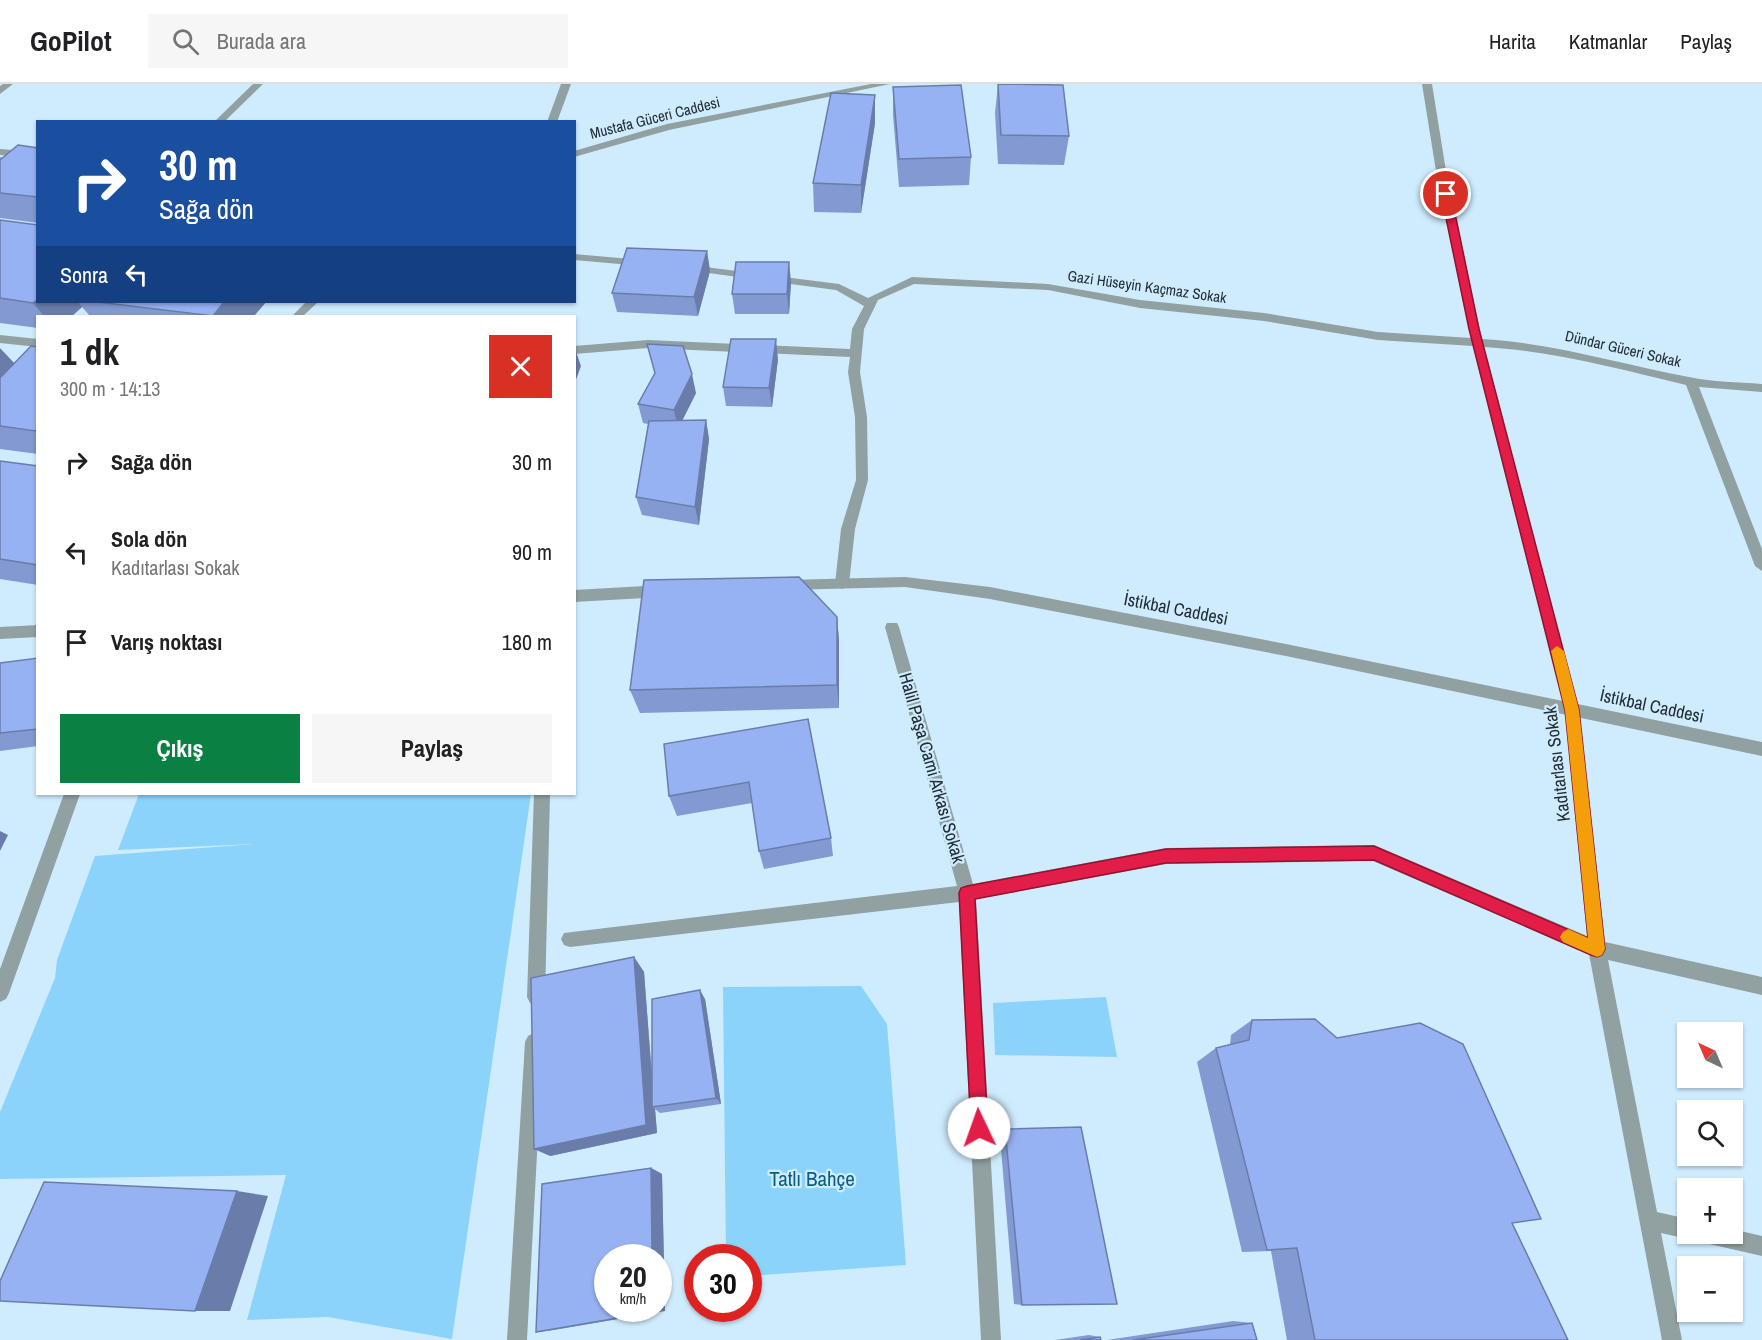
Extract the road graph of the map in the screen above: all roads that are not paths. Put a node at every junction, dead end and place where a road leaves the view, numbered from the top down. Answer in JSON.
{"nodes":[{"id":1,"x":8,"y":84,"type":"edge"},
{"id":2,"x":258,"y":84,"type":"edge"},
{"id":3,"x":566,"y":84,"type":"edge"},
{"id":4,"x":885,"y":84,"type":"edge"},
{"id":5,"x":1427,"y":84,"type":"edge"},
{"id":6,"x":857,"y":87,"type":"edge"},
{"id":7,"x":0,"y":91,"type":"edge"},
{"id":8,"x":220,"y":120,"type":"edge"},
{"id":9,"x":553,"y":120,"type":"edge"},
{"id":10,"x":0,"y":152,"type":"edge"},
{"id":11,"x":576,"y":153,"type":"edge"},
{"id":12,"x":36,"y":155,"type":"edge"},
{"id":13,"x":576,"y":257,"type":"edge"},
{"id":14,"x":655,"y":265,"type":"edge"},
{"id":15,"x":678,"y":267,"type":"edge"},
{"id":16,"x":311,"y":303,"type":"edge"},
{"id":17,"x":870,"y":304,"type":"junction"},
{"id":18,"x":298,"y":315,"type":"edge"},
{"id":19,"x":0,"y":339,"type":"edge"},
{"id":20,"x":1478,"y":342,"type":"junction"},
{"id":21,"x":36,"y":343,"type":"edge"},
{"id":22,"x":576,"y":350,"type":"edge"},
{"id":23,"x":856,"y":353,"type":"junction"},
{"id":24,"x":1691,"y":382,"type":"junction"},
{"id":25,"x":1762,"y":388,"type":"edge"},
{"id":26,"x":1762,"y":566,"type":"edge"},
{"id":27,"x":843,"y":584,"type":"junction"},
{"id":28,"x":771,"y":585,"type":"edge"},
{"id":29,"x":678,"y":590,"type":"edge"},
{"id":30,"x":576,"y":596,"type":"edge"},
{"id":31,"x":892,"y":627,"type":"dead end"},
{"id":32,"x":36,"y":631,"type":"edge"},
{"id":33,"x":0,"y":633,"type":"edge"},
{"id":34,"x":1572,"y":710,"type":"junction"},
{"id":35,"x":1762,"y":749,"type":"edge"},
{"id":36,"x":72,"y":795,"type":"edge"},
{"id":37,"x":542,"y":795,"type":"edge"},
{"id":38,"x":967,"y":893,"type":"junction"},
{"id":39,"x":570,"y":939,"type":"dead end"},
{"id":40,"x":1597,"y":949,"type":"junction"},
{"id":41,"x":1762,"y":986,"type":"edge"},
{"id":42,"x":0,"y":993,"type":"edge"},
{"id":43,"x":1650,"y":1220,"type":"junction"},
{"id":44,"x":1677,"y":1226,"type":"edge"},
{"id":45,"x":1743,"y":1242,"type":"edge"},
{"id":46,"x":1762,"y":1246,"type":"edge"},
{"id":47,"x":517,"y":1340,"type":"edge"},
{"id":48,"x":991,"y":1340,"type":"edge"},
{"id":49,"x":1672,"y":1340,"type":"edge"}],
"edges":[{"from":1,"to":7,"type":"street"},
{"from":2,"to":8,"type":"street"},
{"from":3,"to":9,"type":"street"},
{"from":4,"to":6,"type":"street","name":"Mustafa Güceri Caddesi"},
{"from":5,"to":20,"type":"street","name":"Kadıtarlası Sokak"},
{"from":6,"to":11,"type":"street","name":"Mustafa Güceri Caddesi"},
{"from":10,"to":12,"type":"street"},
{"from":13,"to":14,"type":"street"},
{"from":15,"to":17,"type":"street"},
{"from":16,"to":18,"type":"street"},
{"from":17,"to":20,"type":"street","name":"Gazi Hüseyin Kaçmaz Sokak"},
{"from":17,"to":23,"type":"street"},
{"from":19,"to":21,"type":"street"},
{"from":20,"to":24,"type":"street","name":"Dündar Güceri Sokak"},
{"from":20,"to":34,"type":"street","name":"Kadıtarlası Sokak"},
{"from":22,"to":23,"type":"street"},
{"from":23,"to":27,"type":"street"},
{"from":24,"to":25,"type":"street","name":"Dündar Güceri Sokak"},
{"from":24,"to":26,"type":"street"},
{"from":27,"to":28,"type":"street","name":"İstikbal Caddesi"},
{"from":27,"to":34,"type":"street","name":"İstikbal Caddesi"},
{"from":29,"to":30,"type":"street"},
{"from":31,"to":38,"type":"street","name":"Halil Paşa Cami Arkası Sokak"},
{"from":32,"to":33,"type":"street"},
{"from":34,"to":35,"type":"street","name":"İstikbal Caddesi"},
{"from":34,"to":40,"type":"street","name":"Kadıtarlası Sokak"},
{"from":36,"to":42,"type":"street"},
{"from":37,"to":47,"type":"street"},
{"from":38,"to":39,"type":"street"},
{"from":38,"to":40,"type":"street"},
{"from":38,"to":48,"type":"street","name":"Halil Paşa Cami Arkası Sokak"},
{"from":40,"to":41,"type":"street"},
{"from":40,"to":43,"type":"street","name":"Kadıtarlası Sokak"},
{"from":43,"to":44,"type":"street"},
{"from":43,"to":49,"type":"street","name":"Kadıtarlası Sokak"},
{"from":45,"to":46,"type":"street"}]}
